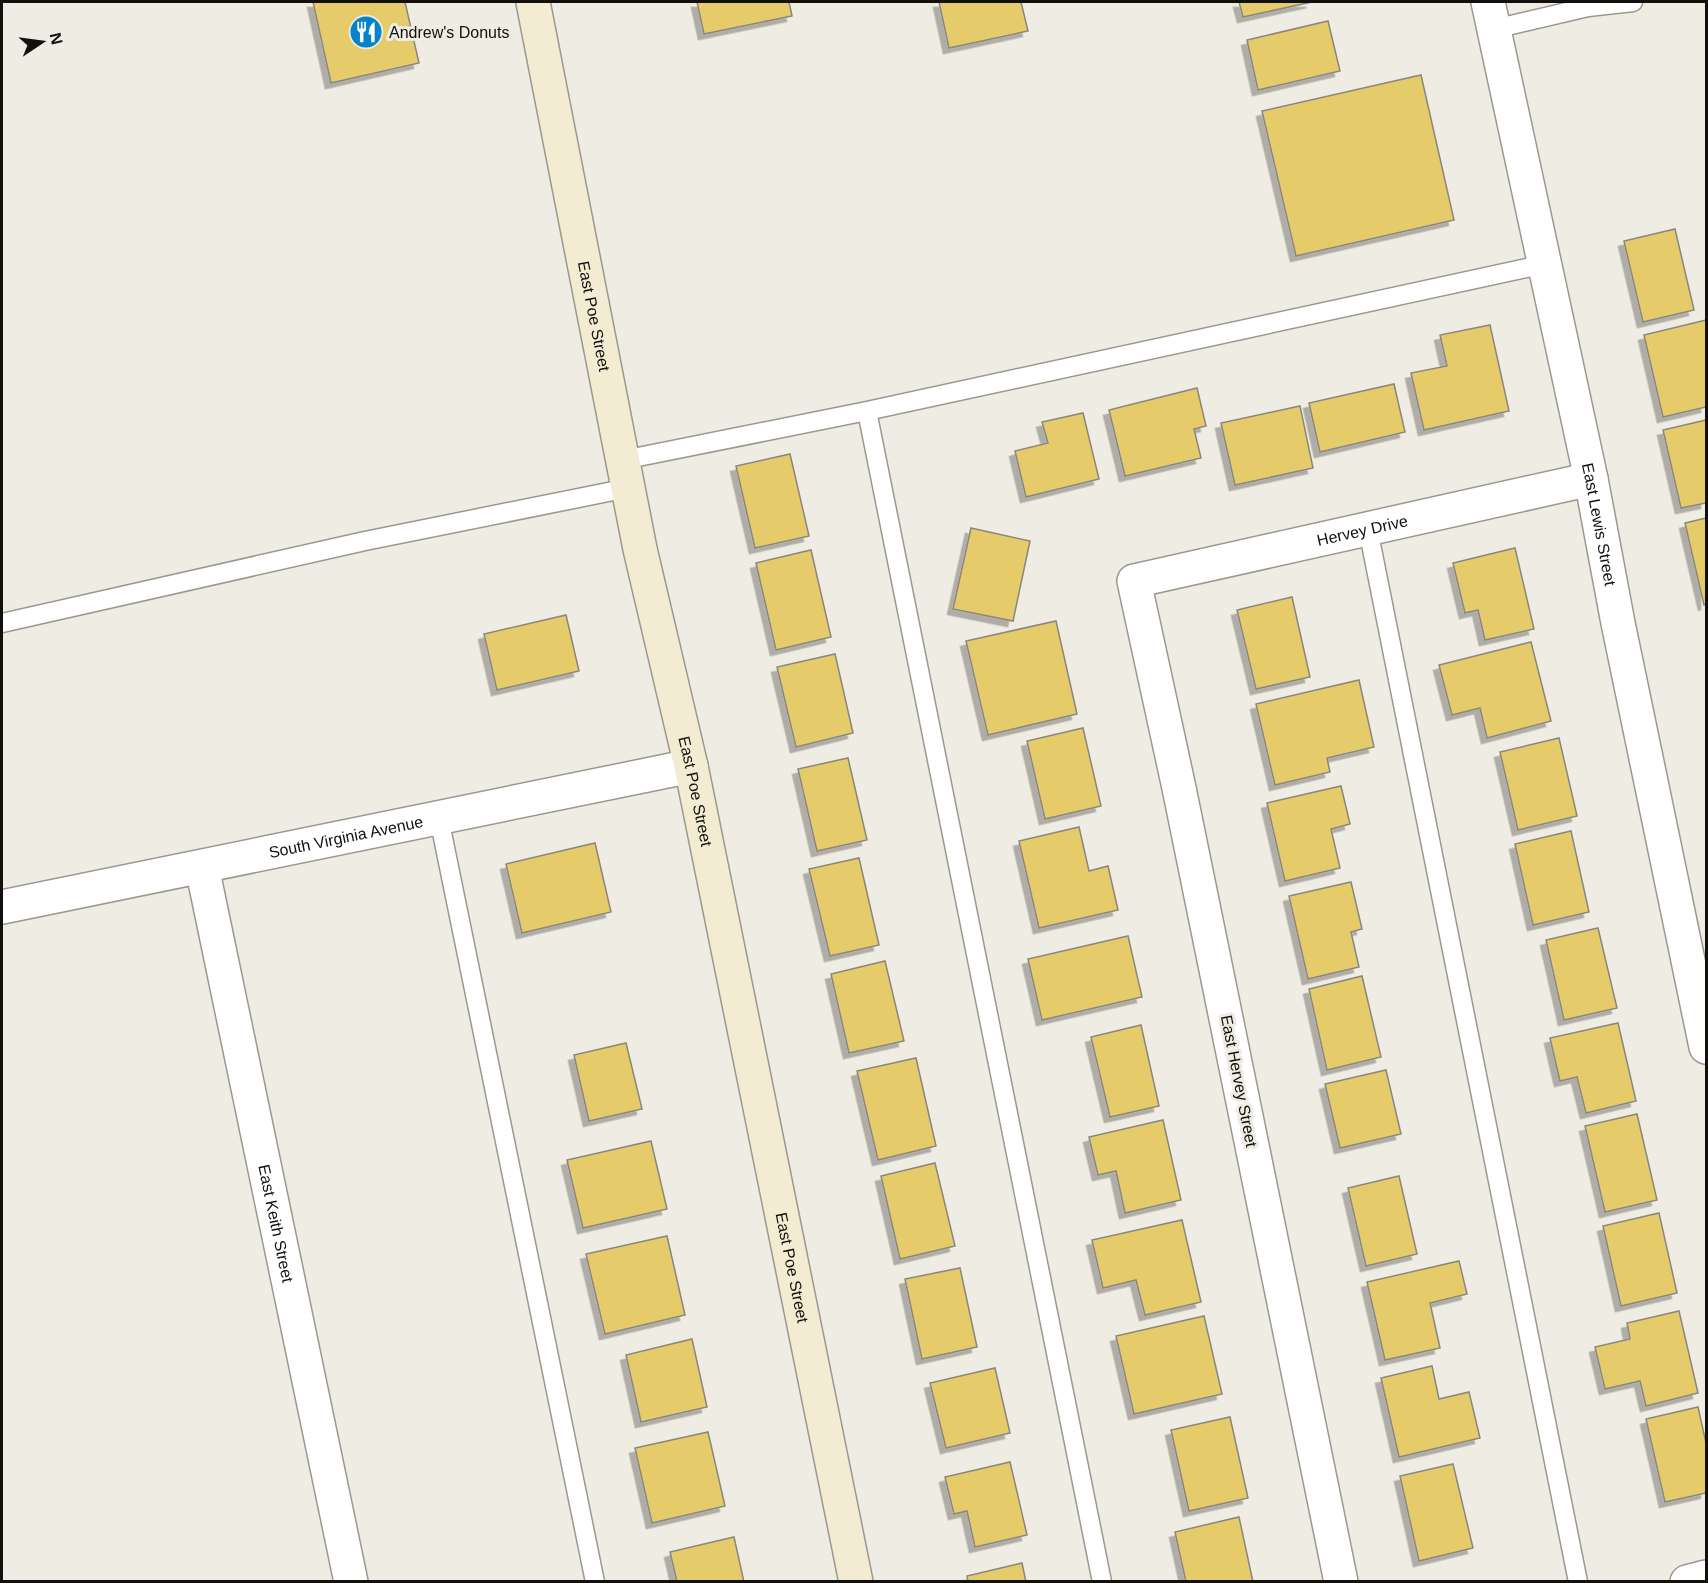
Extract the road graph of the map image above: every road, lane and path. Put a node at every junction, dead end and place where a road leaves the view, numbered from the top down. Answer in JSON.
{"nodes":[{"id":1,"x":533,"y":2,"type":"edge"},
{"id":2,"x":1633,"y":2,"type":"edge"},
{"id":3,"x":1491,"y":15,"type":"edge"},
{"id":4,"x":1545,"y":264,"type":"junction"},
{"id":5,"x":867,"y":411,"type":"junction"},
{"id":6,"x":626,"y":474,"type":"junction"},
{"id":7,"x":1591,"y":479,"type":"junction"},
{"id":8,"x":1368,"y":529,"type":"junction"},
{"id":9,"x":1134,"y":581,"type":"joint"},
{"id":10,"x":2,"y":623,"type":"edge"},
{"id":11,"x":691,"y":766,"type":"junction"},
{"id":12,"x":439,"y":818,"type":"junction"},
{"id":13,"x":202,"y":867,"type":"junction"},
{"id":14,"x":2,"y":907,"type":"edge"},
{"id":15,"x":1707,"y":1047,"type":"edge"},
{"id":16,"x":1707,"y":1577,"type":"edge"},
{"id":17,"x":351,"y":1581,"type":"edge"},
{"id":18,"x":595,"y":1581,"type":"edge"},
{"id":19,"x":856,"y":1581,"type":"edge"},
{"id":20,"x":1102,"y":1581,"type":"edge"},
{"id":21,"x":1341,"y":1581,"type":"edge"},
{"id":22,"x":1578,"y":1581,"type":"edge"},
{"id":23,"x":1687,"y":1581,"type":"edge"}],
"edges":[{"from":1,"to":6,"type":"street","name":"East Poe Street"},
{"from":2,"to":3,"type":"lane"},
{"from":3,"to":4,"type":"street","name":"East Lewis Street"},
{"from":4,"to":5,"type":"lane"},
{"from":4,"to":7,"type":"street","name":"East Lewis Street"},
{"from":5,"to":6,"type":"lane"},
{"from":5,"to":20,"type":"lane"},
{"from":6,"to":10,"type":"lane"},
{"from":6,"to":11,"type":"street","name":"East Poe Street"},
{"from":7,"to":8,"type":"street","name":"Hervey Drive"},
{"from":7,"to":15,"type":"street","name":"East Lewis Street"},
{"from":8,"to":9,"type":"street","name":"Hervey Drive"},
{"from":8,"to":22,"type":"lane"},
{"from":9,"to":21,"type":"street","name":"East Hervey Street"},
{"from":11,"to":12,"type":"street","name":"South Virginia Avenue"},
{"from":11,"to":19,"type":"street","name":"East Poe Street"},
{"from":12,"to":13,"type":"street","name":"South Virginia Avenue"},
{"from":12,"to":18,"type":"lane"},
{"from":13,"to":14,"type":"street","name":"South Virginia Avenue"},
{"from":13,"to":17,"type":"street","name":"East Keith Street"},
{"from":16,"to":23,"type":"street"}]}
